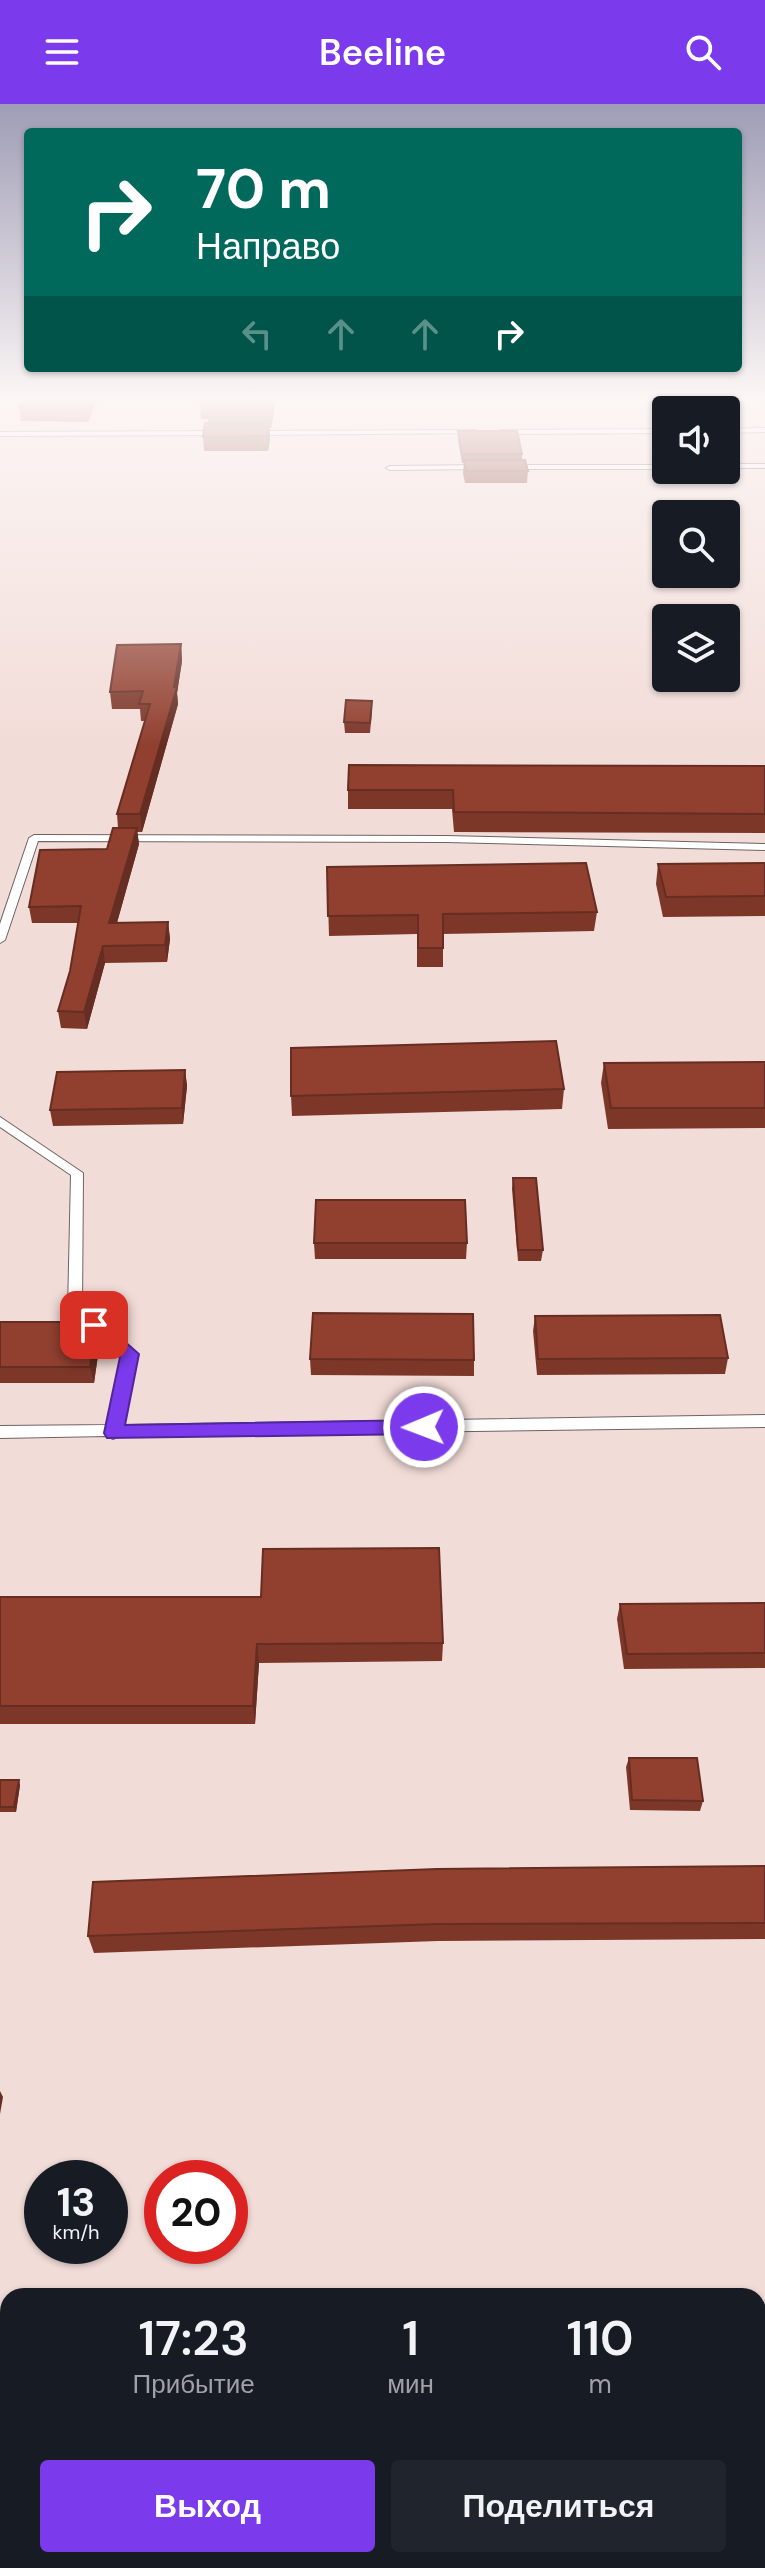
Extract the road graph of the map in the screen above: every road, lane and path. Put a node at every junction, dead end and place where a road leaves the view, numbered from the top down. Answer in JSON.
{"nodes":[{"id":1,"x":765,"y":847,"type":"edge"},
{"id":2,"x":0,"y":940,"type":"edge"},
{"id":3,"x":0,"y":1121,"type":"edge"},
{"id":4,"x":765,"y":1421,"type":"edge"},
{"id":5,"x":0,"y":1432,"type":"edge"},
{"id":6,"x":113,"y":1433,"type":"junction"}],
"edges":[{"from":1,"to":2,"type":"lane"},
{"from":3,"to":6,"type":"lane"},
{"from":4,"to":6,"type":"lane"},
{"from":5,"to":6,"type":"lane"}]}
